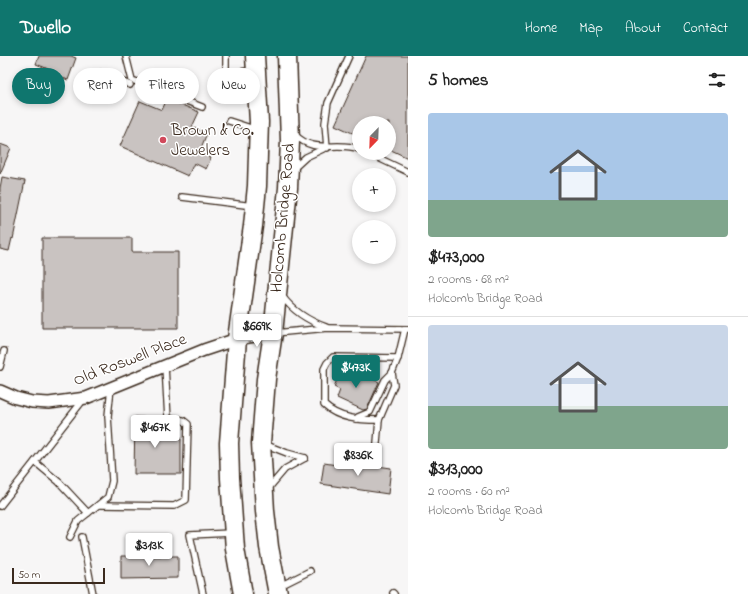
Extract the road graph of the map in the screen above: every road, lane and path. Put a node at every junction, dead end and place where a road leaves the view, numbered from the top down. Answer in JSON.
{"nodes":[{"id":1,"x":226,"y":56,"type":"edge"},
{"id":2,"x":287,"y":56,"type":"edge"},
{"id":3,"x":349,"y":56,"type":"edge"},
{"id":4,"x":127,"y":59,"type":"edge"},
{"id":5,"x":256,"y":63,"type":"edge"},
{"id":6,"x":127,"y":84,"type":"edge"},
{"id":7,"x":130,"y":85,"type":"dead end"},
{"id":8,"x":202,"y":107,"type":"dead end"},
{"id":9,"x":229,"y":121,"type":"dead end"},
{"id":10,"x":290,"y":129,"type":"junction"},
{"id":11,"x":259,"y":130,"type":"junction"},
{"id":12,"x":327,"y":148,"type":"junction"},
{"id":13,"x":352,"y":148,"type":"edge"},
{"id":14,"x":383,"y":160,"type":"edge"},
{"id":15,"x":408,"y":172,"type":"edge"},
{"id":16,"x":289,"y":176,"type":"junction"},
{"id":17,"x":182,"y":197,"type":"dead end"},
{"id":18,"x":255,"y":206,"type":"junction"},
{"id":19,"x":277,"y":288,"type":"junction"},
{"id":20,"x":328,"y":328,"type":"junction"},
{"id":21,"x":407,"y":329,"type":"edge"},
{"id":22,"x":273,"y":333,"type":"junction"},
{"id":23,"x":237,"y":339,"type":"junction"},
{"id":24,"x":4,"y":350,"type":"dead end"},
{"id":25,"x":398,"y":358,"type":"junction"},
{"id":26,"x":165,"y":366,"type":"junction"},
{"id":27,"x":0,"y":367,"type":"edge"},
{"id":28,"x":392,"y":373,"type":"junction"},
{"id":29,"x":111,"y":388,"type":"junction"},
{"id":30,"x":0,"y":391,"type":"edge"},
{"id":31,"x":86,"y":398,"type":"junction"},
{"id":32,"x":356,"y":419,"type":"junction"},
{"id":33,"x":379,"y":420,"type":"junction"},
{"id":34,"x":261,"y":443,"type":"junction"},
{"id":35,"x":376,"y":454,"type":"dead end"},
{"id":36,"x":35,"y":462,"type":"junction"},
{"id":37,"x":264,"y":494,"type":"junction"},
{"id":38,"x":99,"y":505,"type":"junction"},
{"id":39,"x":0,"y":506,"type":"edge"},
{"id":40,"x":88,"y":513,"type":"junction"},
{"id":41,"x":234,"y":533,"type":"junction"},
{"id":42,"x":70,"y":537,"type":"dead end"},
{"id":43,"x":82,"y":537,"type":"dead end"},
{"id":44,"x":310,"y":571,"type":"dead end"},
{"id":45,"x":277,"y":591,"type":"edge"},
{"id":46,"x":94,"y":594,"type":"edge"},
{"id":47,"x":202,"y":594,"type":"edge"},
{"id":48,"x":243,"y":594,"type":"edge"}],
"edges":[{"from":1,"to":5,"type":"lane"},
{"from":2,"to":10,"type":"main road","name":"Holcomb Bridge Road"},
{"from":3,"to":12,"type":"lane"},
{"from":4,"to":8,"type":"lane"},
{"from":5,"to":11,"type":"main road","name":"Holcomb Bridge Road"},
{"from":6,"to":7,"type":"lane"},
{"from":9,"to":11,"type":"lane"},
{"from":10,"to":12,"type":"lane"},
{"from":10,"to":16,"type":"main road","name":"Holcomb Bridge Road"},
{"from":11,"to":18,"type":"main road","name":"Holcomb Bridge Road"},
{"from":12,"to":13,"type":"lane"},
{"from":12,"to":16,"type":"lane"},
{"from":14,"to":15,"type":"lane"},
{"from":16,"to":19,"type":"main road","name":"Holcomb Bridge Road"},
{"from":17,"to":18,"type":"lane"},
{"from":18,"to":23,"type":"main road","name":"Holcomb Bridge Road"},
{"from":19,"to":20,"type":"lane"},
{"from":19,"to":22,"type":"main road","name":"Holcomb Bridge Road"},
{"from":20,"to":21,"type":"lane"},
{"from":20,"to":22,"type":"lane"},
{"from":21,"to":25,"type":"lane"},
{"from":22,"to":23,"type":"street","name":"Old Roswell Place"},
{"from":22,"to":34,"type":"main road","name":"Holcomb Bridge Road"},
{"from":23,"to":26,"type":"street","name":"Old Roswell Place"},
{"from":23,"to":41,"type":"main road","name":"Holcomb Bridge Road"},
{"from":24,"to":27,"type":"lane"},
{"from":25,"to":28,"type":"lane"},
{"from":25,"to":32,"type":"lane"},
{"from":26,"to":29,"type":"street","name":"Old Roswell Place"},
{"from":26,"to":38,"type":"lane"},
{"from":28,"to":32,"type":"lane"},
{"from":28,"to":33,"type":"lane"},
{"from":29,"to":31,"type":"street","name":"Old Roswell Place"},
{"from":29,"to":38,"type":"lane"},
{"from":30,"to":31,"type":"street","name":"Old Roswell Place"},
{"from":31,"to":36,"type":"lane"},
{"from":32,"to":33,"type":"lane"},
{"from":33,"to":35,"type":"lane"},
{"from":34,"to":37,"type":"main road","name":"Holcomb Bridge Road"},
{"from":34,"to":37,"type":"lane"},
{"from":36,"to":39,"type":"lane"},
{"from":36,"to":40,"type":"lane"},
{"from":37,"to":45,"type":"main road","name":"Holcomb Bridge Road"},
{"from":38,"to":40,"type":"lane"},
{"from":40,"to":42,"type":"lane"},
{"from":41,"to":47,"type":"lane"},
{"from":41,"to":48,"type":"main road","name":"Holcomb Bridge Road"},
{"from":43,"to":46,"type":"lane"},
{"from":44,"to":45,"type":"lane"}]}
